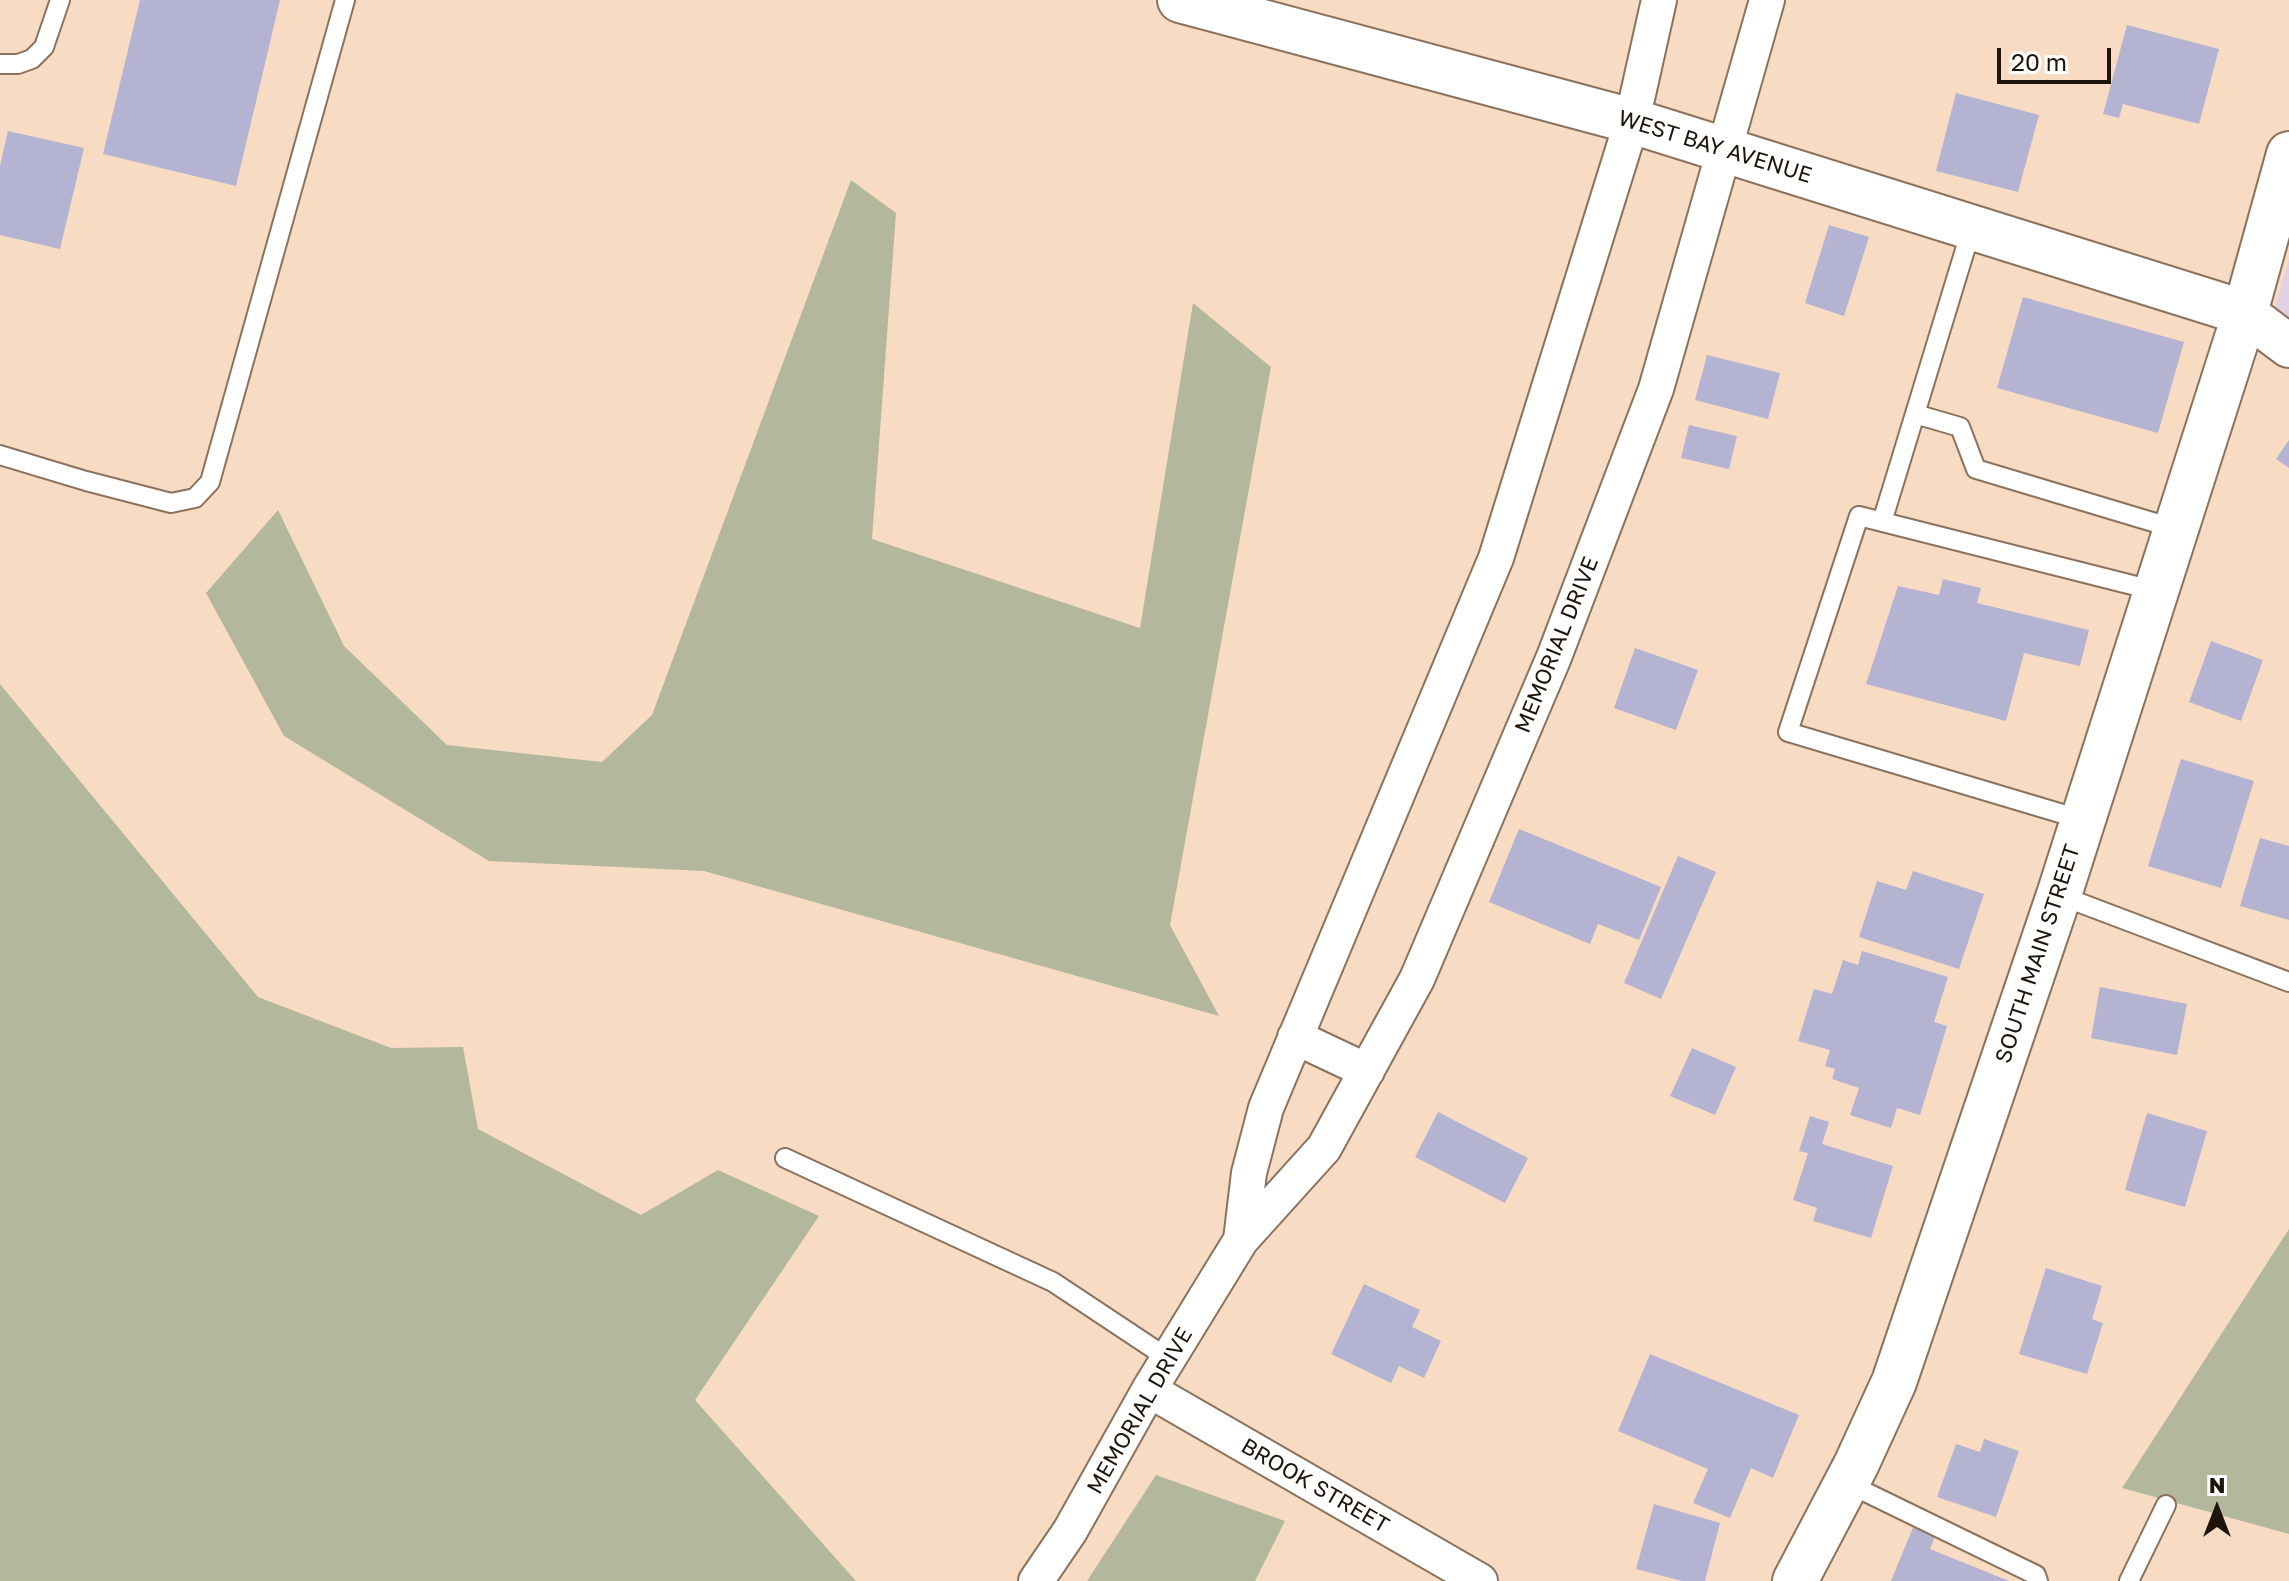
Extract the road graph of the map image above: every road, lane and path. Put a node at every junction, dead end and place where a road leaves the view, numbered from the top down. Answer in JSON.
{"nodes":[{"id":1,"x":60,"y":0,"type":"edge"},
{"id":2,"x":345,"y":0,"type":"edge"},
{"id":3,"x":1180,"y":0,"type":"edge"},
{"id":4,"x":1659,"y":0,"type":"edge"},
{"id":5,"x":1767,"y":0,"type":"edge"},
{"id":6,"x":0,"y":64,"type":"edge"},
{"id":7,"x":1632,"y":121,"type":"junction"},
{"id":8,"x":1725,"y":149,"type":"junction"},
{"id":9,"x":2289,"y":154,"type":"edge"},
{"id":10,"x":1972,"y":227,"type":"junction"},
{"id":11,"x":2245,"y":313,"type":"junction"},
{"id":12,"x":2289,"y":346,"type":"edge"},
{"id":13,"x":1915,"y":414,"type":"junction"},
{"id":14,"x":0,"y":455,"type":"edge"},
{"id":15,"x":1882,"y":522,"type":"junction"},
{"id":16,"x":2176,"y":529,"type":"junction"},
{"id":17,"x":2156,"y":591,"type":"junction"},
{"id":18,"x":2083,"y":820,"type":"junction"},
{"id":19,"x":2059,"y":895,"type":"junction"},
{"id":20,"x":2289,"y":982,"type":"edge"},
{"id":21,"x":1295,"y":1037,"type":"junction"},
{"id":22,"x":1367,"y":1071,"type":"junction"},
{"id":23,"x":785,"y":1158,"type":"dead end"},
{"id":24,"x":1241,"y":1240,"type":"junction"},
{"id":25,"x":1169,"y":1359,"type":"junction"},
{"id":26,"x":1149,"y":1390,"type":"junction"},
{"id":27,"x":1847,"y":1483,"type":"junction"},
{"id":28,"x":2166,"y":1505,"type":"dead end"},
{"id":29,"x":1036,"y":1581,"type":"edge"},
{"id":30,"x":1480,"y":1581,"type":"edge"},
{"id":31,"x":1795,"y":1581,"type":"edge"},
{"id":32,"x":2038,"y":1581,"type":"edge"},
{"id":33,"x":2129,"y":1581,"type":"edge"}],
"edges":[{"from":1,"to":6,"type":"lane"},
{"from":2,"to":14,"type":"lane"},
{"from":3,"to":7,"type":"main road","name":"WEST BAY AVENUE"},
{"from":4,"to":7,"type":"street","name":"MEMORIAL DRIVE"},
{"from":5,"to":8,"type":"street","name":"MEMORIAL DRIVE"},
{"from":7,"to":8,"type":"main road","name":"WEST BAY AVENUE"},
{"from":7,"to":21,"type":"street","name":"MEMORIAL DRIVE"},
{"from":8,"to":10,"type":"main road","name":"WEST BAY AVENUE"},
{"from":8,"to":22,"type":"street","name":"MEMORIAL DRIVE"},
{"from":9,"to":11,"type":"main road","name":"SOUTH MAIN STREET"},
{"from":10,"to":11,"type":"main road","name":"WEST BAY AVENUE"},
{"from":10,"to":13,"type":"lane"},
{"from":11,"to":12,"type":"street"},
{"from":11,"to":16,"type":"main road","name":"SOUTH MAIN STREET"},
{"from":13,"to":15,"type":"lane"},
{"from":13,"to":16,"type":"lane"},
{"from":15,"to":17,"type":"lane"},
{"from":15,"to":18,"type":"lane"},
{"from":16,"to":17,"type":"main road","name":"SOUTH MAIN STREET"},
{"from":17,"to":18,"type":"main road","name":"SOUTH MAIN STREET"},
{"from":18,"to":19,"type":"main road","name":"SOUTH MAIN STREET"},
{"from":19,"to":20,"type":"lane"},
{"from":19,"to":27,"type":"main road","name":"SOUTH MAIN STREET"},
{"from":21,"to":22,"type":"street"},
{"from":21,"to":24,"type":"street","name":"MEMORIAL DRIVE"},
{"from":22,"to":24,"type":"street","name":"MEMORIAL DRIVE"},
{"from":23,"to":25,"type":"lane"},
{"from":24,"to":25,"type":"street","name":"MEMORIAL DRIVE"},
{"from":25,"to":26,"type":"street","name":"MEMORIAL DRIVE"},
{"from":26,"to":29,"type":"street","name":"MEMORIAL DRIVE"},
{"from":26,"to":30,"type":"street","name":"BROOK STREET"},
{"from":27,"to":31,"type":"main road","name":"SOUTH MAIN STREET"},
{"from":27,"to":32,"type":"lane"},
{"from":28,"to":33,"type":"lane"}]}
